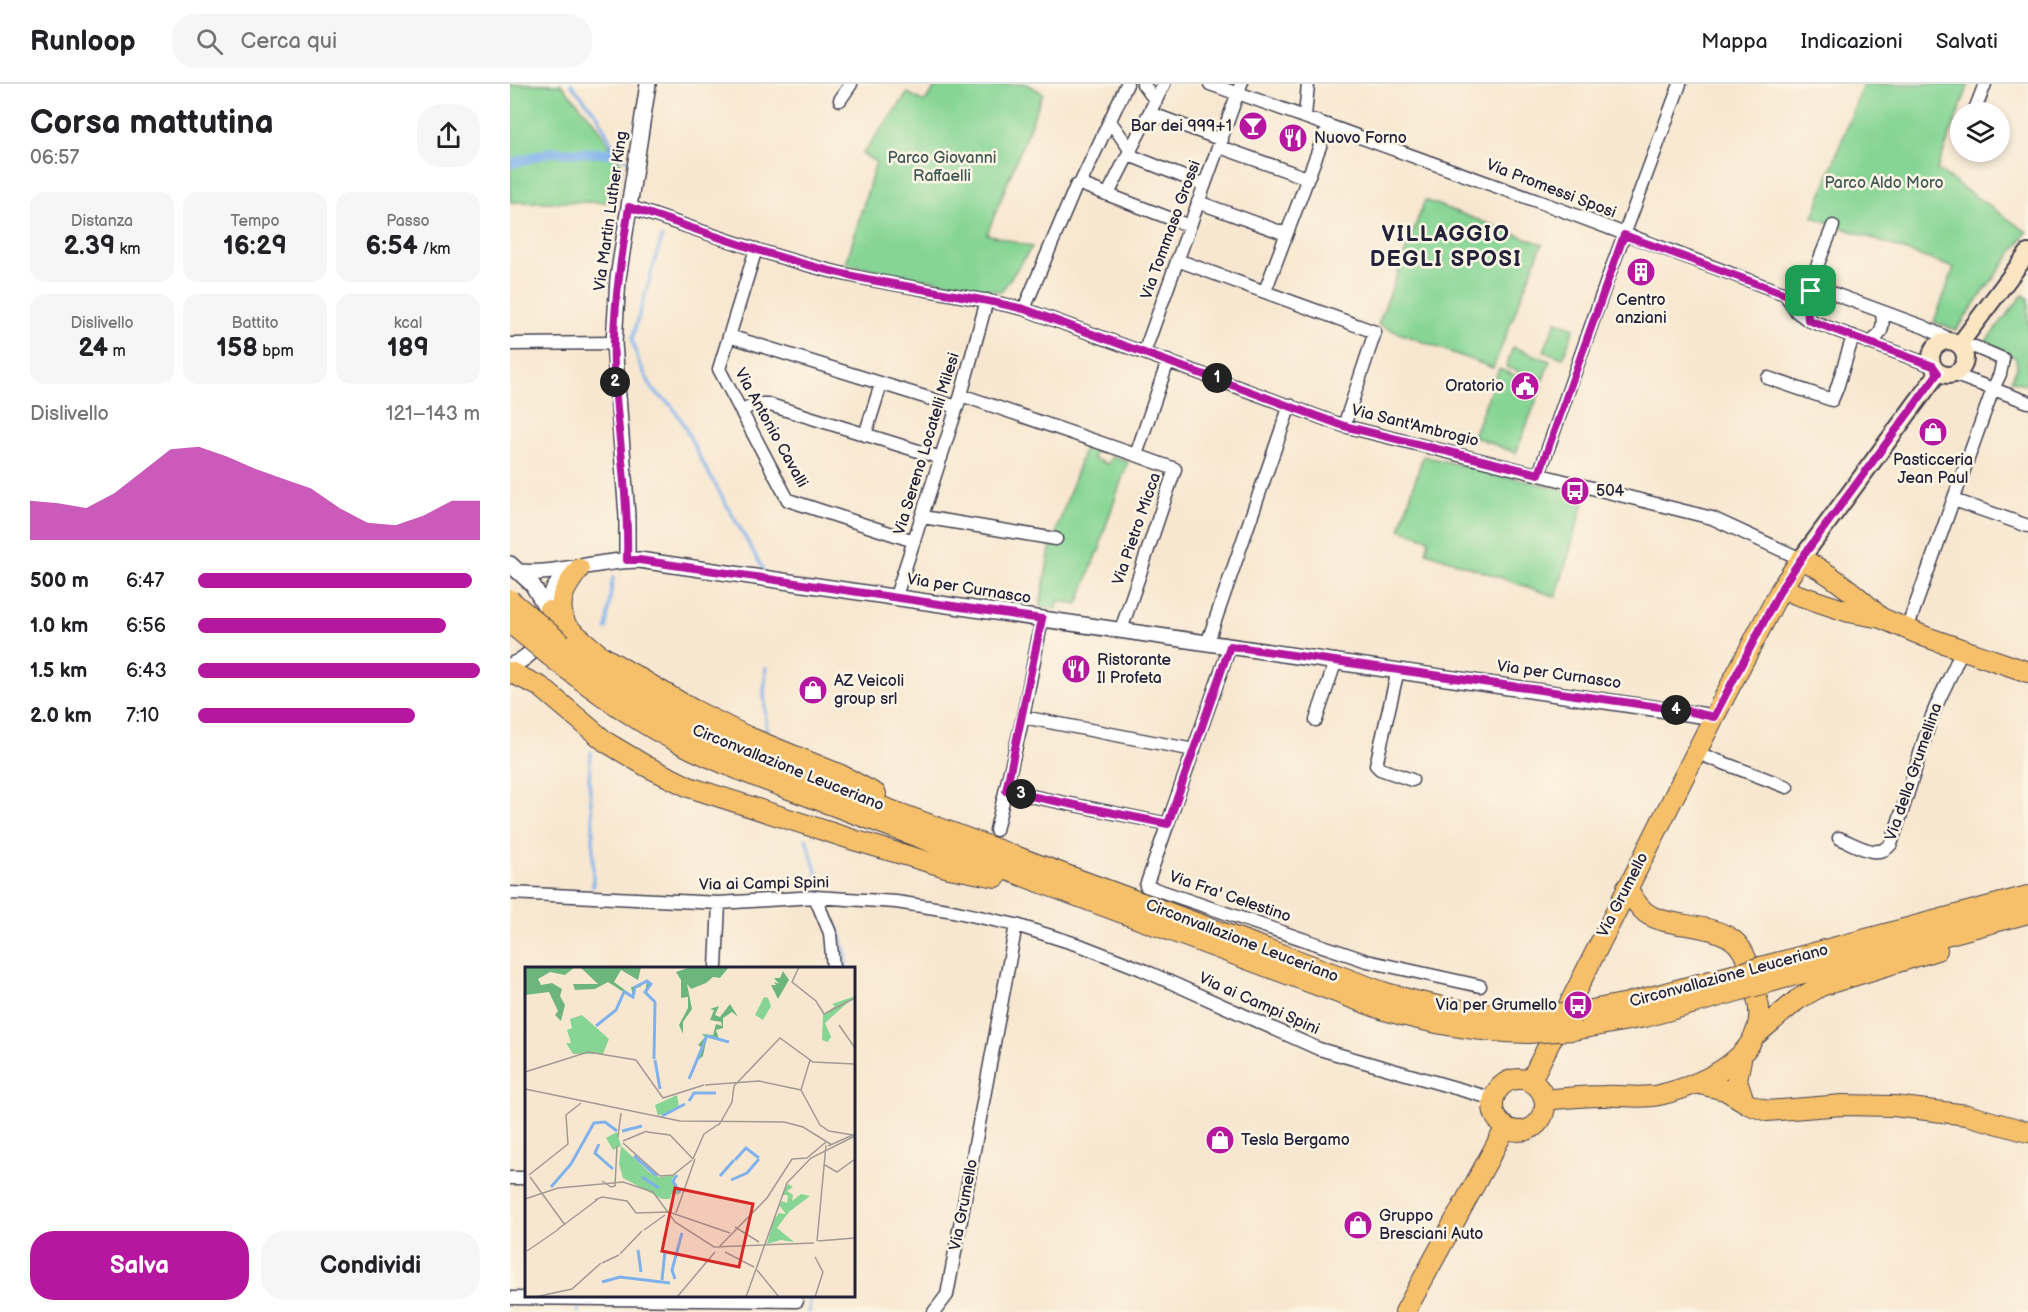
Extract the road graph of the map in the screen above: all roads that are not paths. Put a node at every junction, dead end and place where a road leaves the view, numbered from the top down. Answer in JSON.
{"nodes":[{"id":1,"x":648,"y":84,"type":"edge"},
{"id":2,"x":850,"y":84,"type":"edge"},
{"id":3,"x":1127,"y":84,"type":"edge"},
{"id":4,"x":1143,"y":84,"type":"edge"},
{"id":5,"x":1164,"y":84,"type":"edge"},
{"id":6,"x":1210,"y":84,"type":"edge"},
{"id":7,"x":1308,"y":84,"type":"edge"},
{"id":8,"x":1680,"y":84,"type":"edge"},
{"id":9,"x":1985,"y":84,"type":"edge"},
{"id":10,"x":1239,"y":90,"type":"edge"},
{"id":11,"x":840,"y":100,"type":"dead end"},
{"id":12,"x":1156,"y":101,"type":"junction"},
{"id":13,"x":1978,"y":102,"type":"edge"},
{"id":14,"x":1150,"y":113,"type":"junction"},
{"id":15,"x":1305,"y":116,"type":"junction"},
{"id":16,"x":1113,"y":124,"type":"dead end"},
{"id":17,"x":1328,"y":125,"type":"junction"},
{"id":18,"x":1221,"y":143,"type":"junction"},
{"id":19,"x":1130,"y":153,"type":"junction"},
{"id":20,"x":1307,"y":178,"type":"junction"},
{"id":21,"x":1080,"y":184,"type":"junction"},
{"id":22,"x":1204,"y":185,"type":"junction"},
{"id":23,"x":1108,"y":194,"type":"junction"},
{"id":24,"x":1198,"y":202,"type":"junction"},
{"id":25,"x":629,"y":207,"type":"junction"},
{"id":26,"x":1190,"y":226,"type":"junction"},
{"id":27,"x":1833,"y":226,"type":"dead end"},
{"id":28,"x":1286,"y":234,"type":"junction"},
{"id":29,"x":1624,"y":235,"type":"junction"},
{"id":30,"x":756,"y":249,"type":"junction"},
{"id":31,"x":2028,"y":253,"type":"edge"},
{"id":32,"x":1177,"y":260,"type":"junction"},
{"id":33,"x":1265,"y":291,"type":"junction"},
{"id":34,"x":1811,"y":291,"type":"junction"},
{"id":35,"x":1785,"y":294,"type":"junction"},
{"id":36,"x":987,"y":300,"type":"junction"},
{"id":37,"x":1024,"y":309,"type":"junction"},
{"id":38,"x":1882,"y":313,"type":"junction"},
{"id":39,"x":1808,"y":320,"type":"junction"},
{"id":40,"x":729,"y":336,"type":"junction"},
{"id":41,"x":1853,"y":336,"type":"junction"},
{"id":42,"x":614,"y":343,"type":"junction"},
{"id":43,"x":1870,"y":343,"type":"junction"},
{"id":44,"x":510,"y":344,"type":"edge"},
{"id":45,"x":1957,"y":345,"type":"junction"},
{"id":46,"x":1144,"y":353,"type":"junction"},
{"id":47,"x":1168,"y":361,"type":"junction"},
{"id":48,"x":1940,"y":371,"type":"junction"},
{"id":49,"x":1768,"y":378,"type":"dead end"},
{"id":50,"x":881,"y":384,"type":"junction"},
{"id":51,"x":1993,"y":389,"type":"junction"},
{"id":52,"x":959,"y":401,"type":"junction"},
{"id":53,"x":2028,"y":402,"type":"edge"},
{"id":54,"x":1290,"y":405,"type":"junction"},
{"id":55,"x":741,"y":411,"type":"junction"},
{"id":56,"x":1344,"y":426,"type":"junction"},
{"id":57,"x":866,"y":435,"type":"junction"},
{"id":58,"x":1136,"y":455,"type":"junction"},
{"id":59,"x":941,"y":458,"type":"junction"},
{"id":60,"x":1539,"y":474,"type":"junction"},
{"id":61,"x":1954,"y":500,"type":"junction"},
{"id":62,"x":923,"y":517,"type":"junction"},
{"id":63,"x":2028,"y":526,"type":"edge"},
{"id":64,"x":1056,"y":539,"type":"dead end"},
{"id":65,"x":914,"y":542,"type":"junction"},
{"id":66,"x":1801,"y":559,"type":"junction"},
{"id":67,"x":627,"y":560,"type":"junction"},
{"id":68,"x":588,"y":566,"type":"junction"},
{"id":69,"x":515,"y":568,"type":"edge"},
{"id":70,"x":1782,"y":587,"type":"junction"},
{"id":71,"x":896,"y":596,"type":"junction"},
{"id":72,"x":510,"y":600,"type":"edge"},
{"id":73,"x":548,"y":611,"type":"junction"},
{"id":74,"x":1881,"y":618,"type":"junction"},
{"id":75,"x":1042,"y":619,"type":"junction"},
{"id":76,"x":510,"y":623,"type":"edge"},
{"id":77,"x":1907,"y":629,"type":"junction"},
{"id":78,"x":1120,"y":630,"type":"junction"},
{"id":79,"x":1208,"y":641,"type":"junction"},
{"id":80,"x":560,"y":642,"type":"junction"},
{"id":81,"x":1230,"y":646,"type":"junction"},
{"id":82,"x":1962,"y":648,"type":"junction"},
{"id":83,"x":1336,"y":660,"type":"junction"},
{"id":84,"x":510,"y":666,"type":"edge"},
{"id":85,"x":1398,"y":670,"type":"junction"},
{"id":86,"x":510,"y":672,"type":"edge"},
{"id":87,"x":2028,"y":672,"type":"edge"},
{"id":88,"x":540,"y":687,"type":"junction"},
{"id":89,"x":510,"y":690,"type":"edge"},
{"id":90,"x":1023,"y":717,"type":"junction"},
{"id":91,"x":1714,"y":717,"type":"junction"},
{"id":92,"x":1316,"y":720,"type":"dead end"},
{"id":93,"x":1194,"y":750,"type":"junction"},
{"id":94,"x":1697,"y":753,"type":"junction"},
{"id":95,"x":1412,"y":780,"type":"dead end"},
{"id":96,"x":1787,"y":787,"type":"dead end"},
{"id":97,"x":1006,"y":791,"type":"junction"},
{"id":98,"x":1168,"y":824,"type":"junction"},
{"id":99,"x":996,"y":830,"type":"dead end"},
{"id":100,"x":1839,"y":838,"type":"dead end"},
{"id":101,"x":1627,"y":887,"type":"junction"},
{"id":102,"x":510,"y":893,"type":"edge"},
{"id":103,"x":2028,"y":896,"type":"edge"},
{"id":104,"x":815,"y":897,"type":"junction"},
{"id":105,"x":719,"y":903,"type":"junction"},
{"id":106,"x":2028,"y":913,"type":"edge"},
{"id":107,"x":1987,"y":924,"type":"junction"},
{"id":108,"x":1016,"y":925,"type":"junction"},
{"id":109,"x":1212,"y":947,"type":"junction"},
{"id":110,"x":716,"y":967,"type":"edge"},
{"id":111,"x":833,"y":967,"type":"edge"},
{"id":112,"x":1764,"y":975,"type":"junction"},
{"id":113,"x":1739,"y":982,"type":"junction"},
{"id":114,"x":1480,"y":986,"type":"dead end"},
{"id":115,"x":1529,"y":1024,"type":"junction"},
{"id":116,"x":1757,"y":1034,"type":"junction"},
{"id":117,"x":1742,"y":1054,"type":"junction"},
{"id":118,"x":1530,"y":1082,"type":"junction"},
{"id":119,"x":1696,"y":1083,"type":"junction"},
{"id":120,"x":1494,"y":1099,"type":"junction"},
{"id":121,"x":1545,"y":1100,"type":"junction"},
{"id":122,"x":1744,"y":1101,"type":"junction"},
{"id":123,"x":1506,"y":1127,"type":"junction"},
{"id":124,"x":2028,"y":1132,"type":"edge"},
{"id":125,"x":947,"y":1295,"type":"junction"},
{"id":126,"x":510,"y":1298,"type":"edge"},
{"id":127,"x":797,"y":1301,"type":"dead end"},
{"id":128,"x":700,"y":1302,"type":"edge"},
{"id":129,"x":934,"y":1312,"type":"edge"},
{"id":130,"x":950,"y":1312,"type":"edge"},
{"id":131,"x":1405,"y":1312,"type":"edge"}],
"edges":[{"from":1,"to":25,"type":"street","name":"Via Martin Luther King"},
{"from":2,"to":11,"type":"street"},
{"from":3,"to":21,"type":"street"},
{"from":4,"to":12,"type":"street"},
{"from":5,"to":12,"type":"street"},
{"from":6,"to":10,"type":"street","name":"Via Promessi Sposi"},
{"from":7,"to":15,"type":"street"},
{"from":8,"to":29,"type":"street"},
{"from":9,"to":13,"type":"street"},
{"from":10,"to":15,"type":"street","name":"Via Promessi Sposi"},
{"from":10,"to":18,"type":"street","name":"Via Tommaso Grossi"},
{"from":12,"to":14,"type":"street"},
{"from":14,"to":18,"type":"street"},
{"from":14,"to":19,"type":"street"},
{"from":15,"to":17,"type":"street","name":"Via Promessi Sposi"},
{"from":16,"to":19,"type":"street"},
{"from":17,"to":20,"type":"street"},
{"from":17,"to":29,"type":"street","name":"Via Promessi Sposi"},
{"from":18,"to":20,"type":"street"},
{"from":18,"to":22,"type":"street","name":"Via Tommaso Grossi"},
{"from":19,"to":22,"type":"street"},
{"from":19,"to":23,"type":"street"},
{"from":20,"to":28,"type":"street"},
{"from":21,"to":23,"type":"street"},
{"from":21,"to":37,"type":"street"},
{"from":22,"to":24,"type":"street","name":"Via Tommaso Grossi"},
{"from":23,"to":26,"type":"street"},
{"from":24,"to":26,"type":"street","name":"Via Tommaso Grossi"},
{"from":24,"to":28,"type":"street"},
{"from":25,"to":30,"type":"street"},
{"from":25,"to":42,"type":"street","name":"Via Martin Luther King"},
{"from":26,"to":32,"type":"street","name":"Via Tommaso Grossi"},
{"from":27,"to":34,"type":"street"},
{"from":28,"to":33,"type":"street"},
{"from":29,"to":35,"type":"street","name":"Via Promessi Sposi"},
{"from":29,"to":60,"type":"street"},
{"from":30,"to":36,"type":"street"},
{"from":30,"to":40,"type":"street","name":"Via Antonio Cavalli"},
{"from":31,"to":45,"type":"main road"},
{"from":32,"to":33,"type":"street"},
{"from":32,"to":46,"type":"street","name":"Via Tommaso Grossi"},
{"from":33,"to":56,"type":"street"},
{"from":34,"to":35,"type":"street","name":"Via Promessi Sposi"},
{"from":34,"to":38,"type":"street","name":"Via Promessi Sposi"},
{"from":34,"to":39,"type":"street"},
{"from":35,"to":39,"type":"street"},
{"from":36,"to":37,"type":"street"},
{"from":36,"to":52,"type":"street","name":"Via Sereno Locatelli Milesi"},
{"from":37,"to":46,"type":"street","name":"Via Sant'Ambrogio"},
{"from":38,"to":43,"type":"street"},
{"from":38,"to":45,"type":"street","name":"Via Promessi Sposi"},
{"from":39,"to":41,"type":"street"},
{"from":40,"to":50,"type":"street"},
{"from":40,"to":55,"type":"street","name":"Via Antonio Cavalli"},
{"from":41,"to":43,"type":"street"},
{"from":41,"to":49,"type":"street"},
{"from":42,"to":44,"type":"street"},
{"from":42,"to":67,"type":"street","name":"Via Martin Luther King"},
{"from":43,"to":48,"type":"street"},
{"from":45,"to":48,"type":"main road"},
{"from":45,"to":48,"type":"main road"},
{"from":45,"to":51,"type":"street","name":"Via Promessi Sposi"},
{"from":46,"to":47,"type":"street","name":"Via Sant'Ambrogio"},
{"from":47,"to":54,"type":"street","name":"Via Sant'Ambrogio"},
{"from":47,"to":58,"type":"street","name":"Via Pietro Micca"},
{"from":48,"to":51,"type":"street"},
{"from":48,"to":66,"type":"main road"},
{"from":50,"to":52,"type":"street"},
{"from":50,"to":57,"type":"street"},
{"from":51,"to":53,"type":"street"},
{"from":51,"to":61,"type":"street"},
{"from":52,"to":58,"type":"street"},
{"from":52,"to":59,"type":"street","name":"Via Sereno Locatelli Milesi"},
{"from":54,"to":56,"type":"street","name":"Via Sant'Ambrogio"},
{"from":54,"to":79,"type":"street"},
{"from":55,"to":57,"type":"street"},
{"from":55,"to":65,"type":"street","name":"Via Antonio Cavalli"},
{"from":56,"to":60,"type":"street","name":"Via Sant'Ambrogio"},
{"from":57,"to":59,"type":"street"},
{"from":58,"to":78,"type":"street","name":"Via Pietro Micca"},
{"from":59,"to":62,"type":"street","name":"Via Sereno Locatelli Milesi"},
{"from":60,"to":66,"type":"street","name":"Via Sant'Ambrogio"},
{"from":61,"to":63,"type":"street"},
{"from":61,"to":77,"type":"street"},
{"from":62,"to":64,"type":"street"},
{"from":62,"to":65,"type":"street","name":"Via Sereno Locatelli Milesi"},
{"from":65,"to":71,"type":"street","name":"Via Sereno Locatelli Milesi"},
{"from":66,"to":70,"type":"main road","name":"Via Grumello"},
{"from":66,"to":74,"type":"main road"},
{"from":67,"to":68,"type":"street","name":"Via per Curnasco"},
{"from":67,"to":71,"type":"street","name":"Via per Curnasco"},
{"from":68,"to":69,"type":"street","name":"Via per Curnasco"},
{"from":68,"to":73,"type":"street","name":"Via per Curnasco"},
{"from":68,"to":80,"type":"main road"},
{"from":69,"to":73,"type":"street"},
{"from":70,"to":74,"type":"main road"},
{"from":70,"to":91,"type":"main road","name":"Via Grumello"},
{"from":71,"to":75,"type":"street","name":"Via per Curnasco"},
{"from":72,"to":80,"type":"main road","name":"Circonvallazione Leuceriano","bridge":true},
{"from":73,"to":80,"type":"main road"},
{"from":73,"to":84,"type":"street","name":"Via per Curnasco"},
{"from":74,"to":77,"type":"main road"},
{"from":75,"to":78,"type":"street","name":"Via per Curnasco"},
{"from":75,"to":90,"type":"street"},
{"from":76,"to":80,"type":"main road","name":"Circonvallazione Leuceriano","bridge":true},
{"from":77,"to":82,"type":"main road"},
{"from":78,"to":79,"type":"street","name":"Via per Curnasco"},
{"from":79,"to":81,"type":"street","name":"Via per Curnasco"},
{"from":80,"to":109,"type":"main road","name":"Circonvallazione Leuceriano"},
{"from":80,"to":115,"type":"main road","name":"Circonvallazione Leuceriano"},
{"from":81,"to":83,"type":"street","name":"Via per Curnasco"},
{"from":81,"to":93,"type":"street","name":"Via Fra' Celestino"},
{"from":82,"to":87,"type":"main road"},
{"from":82,"to":100,"type":"street","name":"Via della Grumellina"},
{"from":83,"to":85,"type":"street","name":"Via per Curnasco"},
{"from":83,"to":92,"type":"street"},
{"from":85,"to":91,"type":"street","name":"Via per Curnasco"},
{"from":85,"to":95,"type":"street"},
{"from":86,"to":88,"type":"main road"},
{"from":88,"to":89,"type":"main road"},
{"from":88,"to":109,"type":"main road"},
{"from":90,"to":93,"type":"street"},
{"from":90,"to":97,"type":"street"},
{"from":91,"to":94,"type":"main road","name":"Via Grumello"},
{"from":93,"to":98,"type":"street","name":"Via Fra' Celestino"},
{"from":94,"to":96,"type":"street"},
{"from":94,"to":101,"type":"main road","name":"Via Grumello"},
{"from":97,"to":98,"type":"street"},
{"from":97,"to":99,"type":"street"},
{"from":98,"to":114,"type":"street","name":"Via Fra' Celestino"},
{"from":101,"to":116,"type":"main road"},
{"from":101,"to":118,"type":"main road","name":"Via Grumello"},
{"from":102,"to":105,"type":"street","name":"Via ai Campi Spini"},
{"from":103,"to":112,"type":"main road","name":"Circonvallazione Leuceriano"},
{"from":104,"to":105,"type":"street","name":"Via ai Campi Spini"},
{"from":104,"to":108,"type":"street","name":"Via ai Campi Spini"},
{"from":104,"to":111,"type":"street"},
{"from":105,"to":110,"type":"street"},
{"from":106,"to":107,"type":"main road","name":"Circonvallazione Leuceriano"},
{"from":107,"to":112,"type":"main road","name":"Circonvallazione Leuceriano"},
{"from":107,"to":116,"type":"main road"},
{"from":108,"to":120,"type":"street","name":"Via ai Campi Spini"},
{"from":108,"to":125,"type":"street","name":"Via Grumello"},
{"from":109,"to":115,"type":"main road","name":"Circonvallazione Leuceriano"},
{"from":112,"to":113,"type":"main road","name":"Circonvallazione Leuceriano","bridge":true},
{"from":113,"to":115,"type":"main road","name":"Circonvallazione Leuceriano","bridge":true},
{"from":113,"to":115,"type":"main road","name":"Circonvallazione Leuceriano","bridge":true},
{"from":116,"to":117,"type":"main road"},
{"from":117,"to":119,"type":"main road"},
{"from":117,"to":122,"type":"main road"},
{"from":118,"to":120,"type":"main road"},
{"from":118,"to":121,"type":"main road"},
{"from":119,"to":121,"type":"main road"},
{"from":119,"to":122,"type":"main road"},
{"from":120,"to":123,"type":"main road"},
{"from":121,"to":123,"type":"main road"},
{"from":122,"to":124,"type":"main road"},
{"from":123,"to":131,"type":"main road"},
{"from":125,"to":129,"type":"street","name":"Via Grumello"},
{"from":125,"to":130,"type":"street","name":"Via Grumello"},
{"from":126,"to":128,"type":"street"},
{"from":127,"to":128,"type":"street"},
{"from":129,"to":130,"type":"street","name":"Via Grumello"}]}
